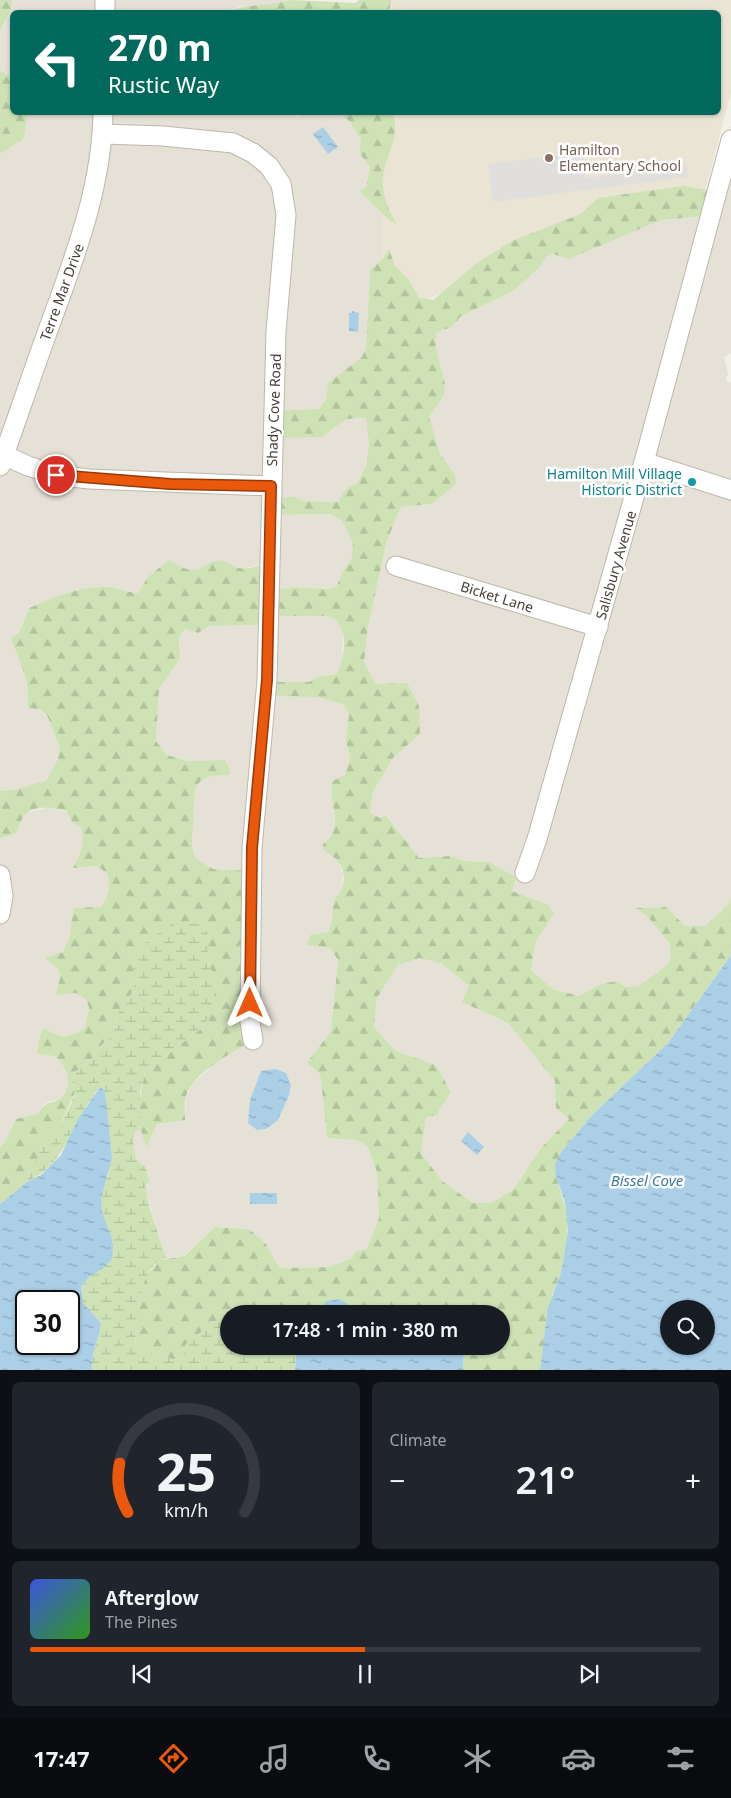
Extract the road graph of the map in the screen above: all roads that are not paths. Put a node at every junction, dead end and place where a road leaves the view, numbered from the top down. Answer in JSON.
{"nodes":[{"id":1,"x":103,"y":115,"type":"edge"},
{"id":2,"x":103,"y":134,"type":"junction"},
{"id":3,"x":731,"y":140,"type":"edge"},
{"id":4,"x":2,"y":460,"type":"edge"},
{"id":5,"x":644,"y":462,"type":"junction"},
{"id":6,"x":271,"y":486,"type":"junction"},
{"id":7,"x":731,"y":490,"type":"edge"},
{"id":8,"x":396,"y":566,"type":"dead end"},
{"id":9,"x":598,"y":627,"type":"junction"},
{"id":10,"x":525,"y":873,"type":"dead end"},
{"id":11,"x":0,"y":875,"type":"edge"},
{"id":12,"x":0,"y":914,"type":"edge"},
{"id":13,"x":253,"y":1040,"type":"dead end"}],
"edges":[{"from":1,"to":2,"type":"street","name":"Terre Mar Drive"},
{"from":2,"to":4,"type":"street","name":"Terre Mar Drive"},
{"from":2,"to":6,"type":"street","name":"Shady Cove Road"},
{"from":3,"to":5,"type":"street","name":"Salisbury Avenue"},
{"from":4,"to":6,"type":"street"},
{"from":5,"to":7,"type":"street"},
{"from":5,"to":9,"type":"street","name":"Salisbury Avenue"},
{"from":6,"to":13,"type":"street","name":"Shady Cove Road"},
{"from":8,"to":9,"type":"street","name":"Bicket Lane"},
{"from":9,"to":10,"type":"street","name":"Salisbury Avenue"},
{"from":11,"to":12,"type":"street"}]}
